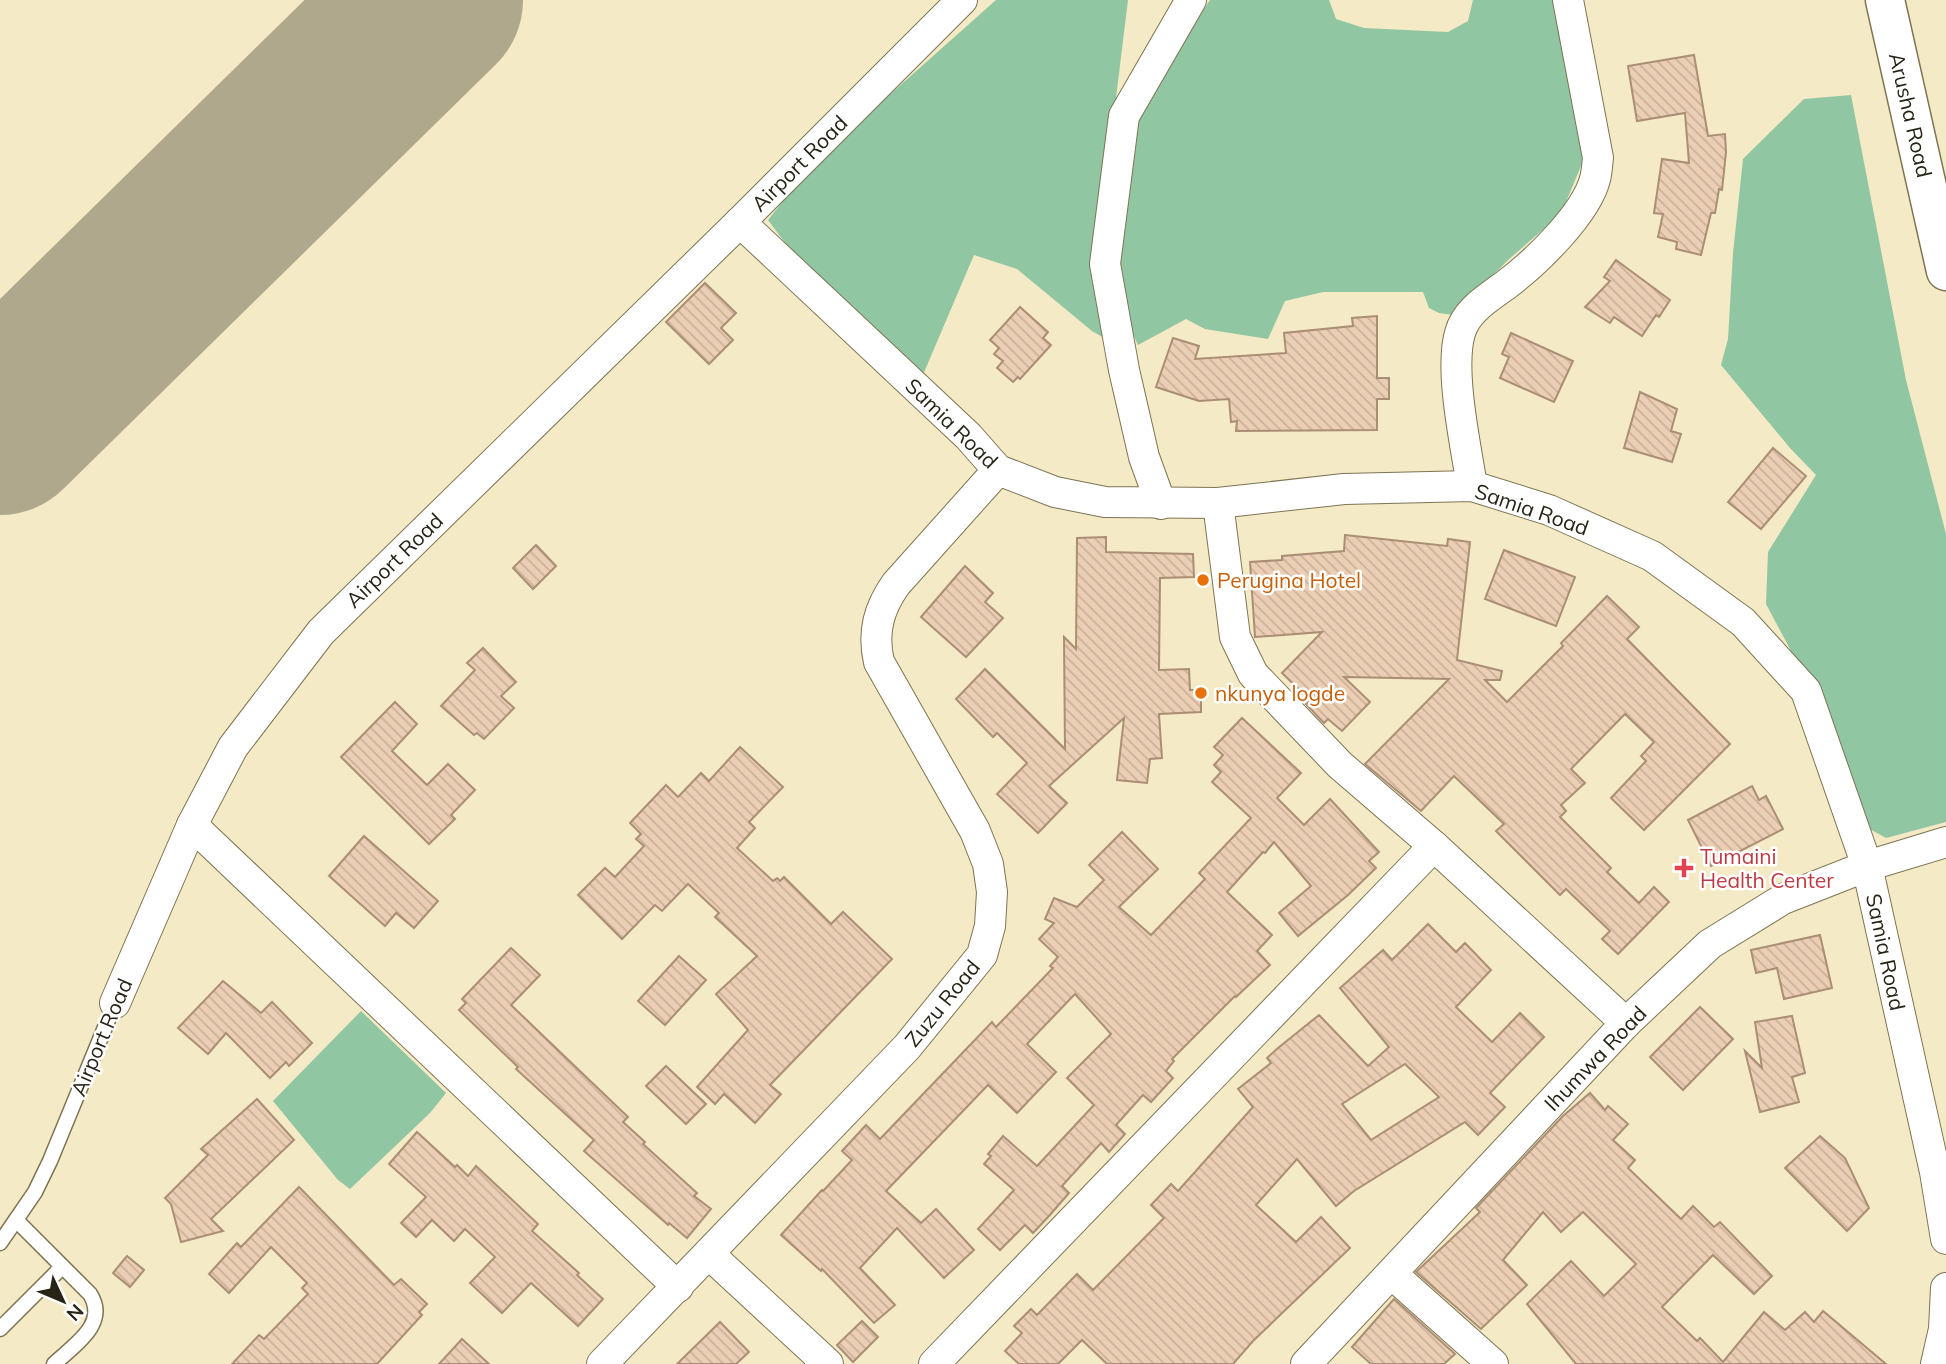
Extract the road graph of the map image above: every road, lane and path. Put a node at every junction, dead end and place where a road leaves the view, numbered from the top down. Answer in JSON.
{"nodes":[{"id":1,"x":962,"y":0,"type":"edge"},
{"id":2,"x":1191,"y":0,"type":"edge"},
{"id":3,"x":1568,"y":0,"type":"edge"},
{"id":4,"x":1885,"y":0,"type":"edge"},
{"id":5,"x":740,"y":222,"type":"junction"},
{"id":6,"x":1946,"y":271,"type":"edge"},
{"id":7,"x":998,"y":470,"type":"junction"},
{"id":8,"x":1472,"y":486,"type":"junction"},
{"id":9,"x":1219,"y":503,"type":"junction"},
{"id":10,"x":1161,"y":504,"type":"junction"},
{"id":11,"x":192,"y":825,"type":"junction"},
{"id":12,"x":1946,"y":842,"type":"edge"},
{"id":13,"x":1434,"y":846,"type":"junction"},
{"id":14,"x":1867,"y":866,"type":"junction"},
{"id":15,"x":115,"y":1003,"type":"joint"},
{"id":16,"x":1626,"y":1023,"type":"junction"},
{"id":17,"x":16,"y":1220,"type":"junction"},
{"id":18,"x":1946,"y":1239,"type":"edge"},
{"id":19,"x":0,"y":1243,"type":"edge"},
{"id":20,"x":709,"y":1254,"type":"junction"},
{"id":21,"x":62,"y":1267,"type":"junction"},
{"id":22,"x":1392,"y":1274,"type":"junction"},
{"id":23,"x":678,"y":1287,"type":"junction"},
{"id":24,"x":1946,"y":1288,"type":"edge"},
{"id":25,"x":0,"y":1329,"type":"edge"},
{"id":26,"x":54,"y":1364,"type":"edge"},
{"id":27,"x":602,"y":1364,"type":"edge"},
{"id":28,"x":828,"y":1364,"type":"edge"},
{"id":29,"x":934,"y":1364,"type":"edge"},
{"id":30,"x":1306,"y":1364,"type":"edge"},
{"id":31,"x":1493,"y":1364,"type":"edge"},
{"id":32,"x":1936,"y":1364,"type":"edge"}],
"edges":[{"from":1,"to":5,"type":"street","name":"Airport Road"},
{"from":2,"to":10,"type":"street"},
{"from":3,"to":8,"type":"street"},
{"from":4,"to":6,"type":"highway","name":"Arusha Road"},
{"from":5,"to":7,"type":"street","name":"Samia Road"},
{"from":5,"to":11,"type":"street","name":"Airport Road"},
{"from":7,"to":10,"type":"street","name":"Samia Road"},
{"from":7,"to":20,"type":"street","name":"Zuzu Road"},
{"from":8,"to":9,"type":"street","name":"Samia Road"},
{"from":8,"to":14,"type":"street","name":"Samia Road"},
{"from":9,"to":10,"type":"street","name":"Samia Road"},
{"from":9,"to":13,"type":"street"},
{"from":11,"to":15,"type":"street","name":"Airport Road"},
{"from":11,"to":23,"type":"street"},
{"from":12,"to":14,"type":"street","name":"Ihumwa Road"},
{"from":13,"to":16,"type":"street"},
{"from":13,"to":29,"type":"street"},
{"from":14,"to":16,"type":"street","name":"Ihumwa Road"},
{"from":14,"to":18,"type":"street","name":"Samia Road"},
{"from":15,"to":17,"type":"lane","name":"Airport Road"},
{"from":16,"to":22,"type":"street","name":"Ihumwa Road"},
{"from":17,"to":19,"type":"lane","name":"Airport Road"},
{"from":17,"to":21,"type":"lane"},
{"from":20,"to":23,"type":"street","name":"Zuzu Road"},
{"from":20,"to":28,"type":"street"},
{"from":21,"to":25,"type":"lane"},
{"from":21,"to":26,"type":"lane"},
{"from":22,"to":30,"type":"street","name":"Ihumwa Road"},
{"from":22,"to":31,"type":"street"},
{"from":23,"to":27,"type":"street","name":"Zuzu Road"},
{"from":24,"to":32,"type":"street"}]}
